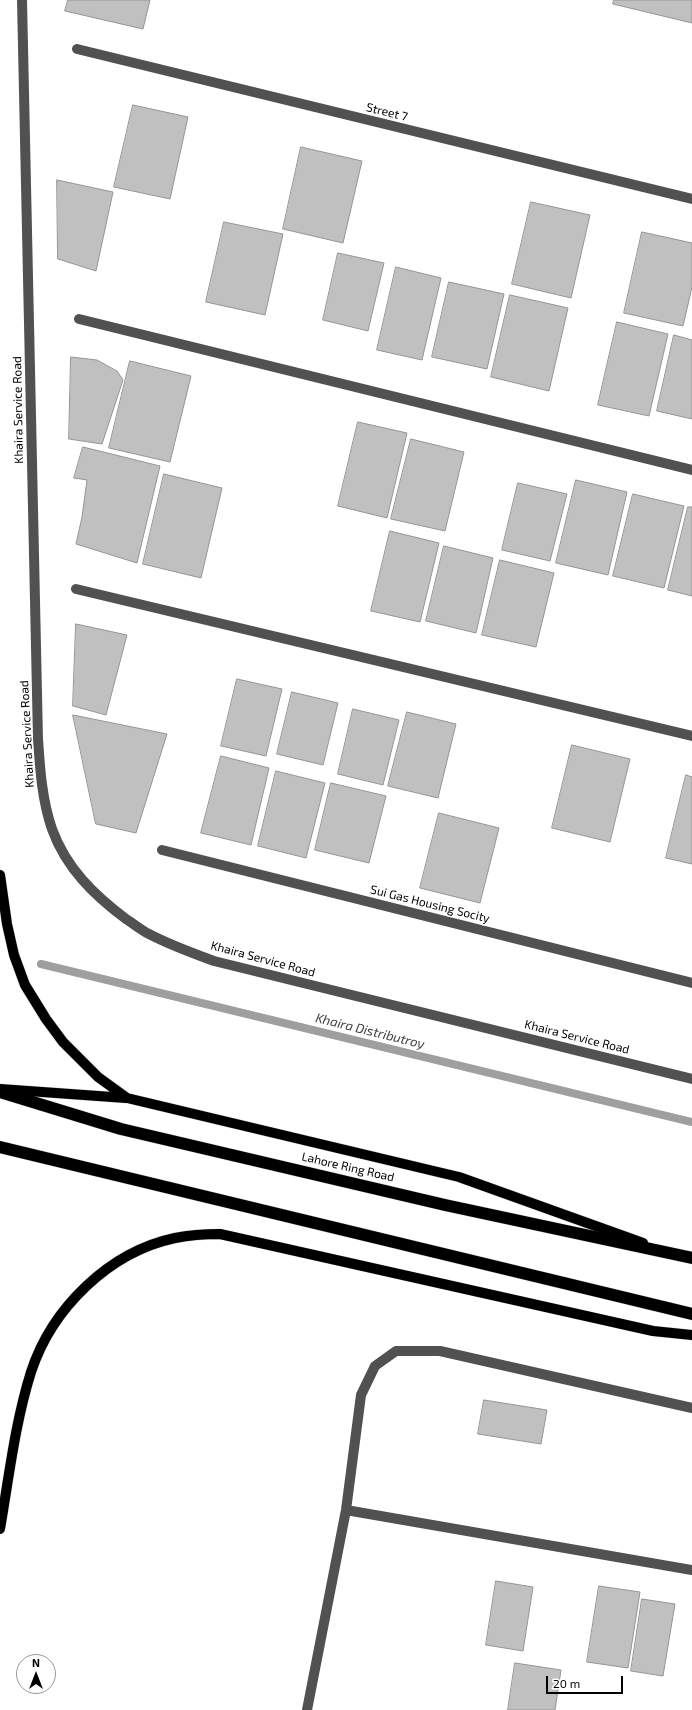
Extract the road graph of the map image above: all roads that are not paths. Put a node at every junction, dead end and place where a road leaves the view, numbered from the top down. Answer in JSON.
{"nodes":[{"id":1,"x":22,"y":0,"type":"edge"},
{"id":2,"x":77,"y":50,"type":"dead end"},
{"id":3,"x":692,"y":199,"type":"edge"},
{"id":4,"x":78,"y":319,"type":"dead end"},
{"id":5,"x":692,"y":470,"type":"edge"},
{"id":6,"x":76,"y":589,"type":"dead end"},
{"id":7,"x":692,"y":736,"type":"edge"},
{"id":8,"x":162,"y":850,"type":"dead end"},
{"id":9,"x":0,"y":875,"type":"edge"},
{"id":10,"x":692,"y":983,"type":"edge"},
{"id":11,"x":692,"y":1079,"type":"edge"},
{"id":12,"x":0,"y":1090,"type":"edge"},
{"id":13,"x":127,"y":1098,"type":"junction"},
{"id":14,"x":0,"y":1148,"type":"edge"},
{"id":15,"x":666,"y":1251,"type":"junction"},
{"id":16,"x":692,"y":1258,"type":"edge"},
{"id":17,"x":692,"y":1314,"type":"edge"},
{"id":18,"x":692,"y":1335,"type":"edge"},
{"id":19,"x":692,"y":1408,"type":"edge"},
{"id":20,"x":346,"y":1510,"type":"junction"},
{"id":21,"x":0,"y":1529,"type":"edge"},
{"id":22,"x":692,"y":1570,"type":"edge"},
{"id":23,"x":307,"y":1710,"type":"edge"}],
"edges":[{"from":1,"to":11,"type":"street","name":"Khaira Service Road"},
{"from":2,"to":3,"type":"street","name":"Street 7"},
{"from":4,"to":5,"type":"street"},
{"from":6,"to":7,"type":"street"},
{"from":8,"to":10,"type":"street","name":"Sui Gas Housing Socity"},
{"from":9,"to":13,"type":"main road"},
{"from":12,"to":13,"type":"main road"},
{"from":12,"to":15,"type":"highway","name":"Lahore Ring Road"},
{"from":13,"to":15,"type":"main road"},
{"from":14,"to":17,"type":"highway"},
{"from":15,"to":16,"type":"highway","name":"Lahore Ring Road"},
{"from":18,"to":21,"type":"main road"},
{"from":19,"to":20,"type":"street"},
{"from":20,"to":22,"type":"street"},
{"from":20,"to":23,"type":"street"}]}
